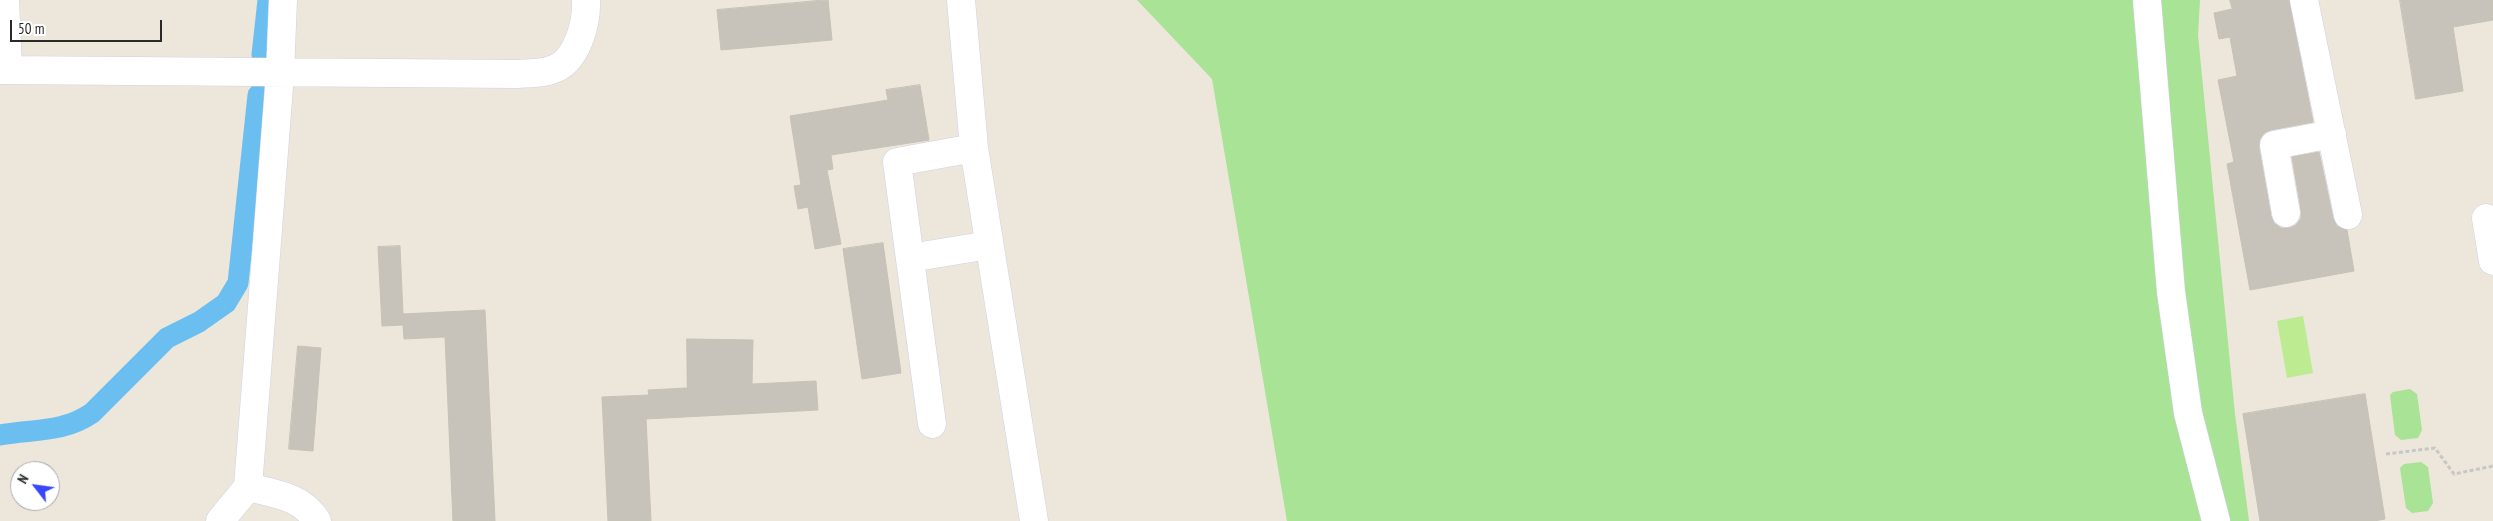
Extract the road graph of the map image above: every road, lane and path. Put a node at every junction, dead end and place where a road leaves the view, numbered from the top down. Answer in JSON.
{"nodes":[{"id":1,"x":5,"y":0,"type":"edge"},
{"id":2,"x":283,"y":0,"type":"edge"},
{"id":3,"x":586,"y":0,"type":"edge"},
{"id":4,"x":961,"y":0,"type":"edge"},
{"id":5,"x":2147,"y":0,"type":"edge"},
{"id":6,"x":2304,"y":0,"type":"edge"},
{"id":7,"x":4,"y":70,"type":"edge"},
{"id":8,"x":280,"y":74,"type":"junction"},
{"id":9,"x":2332,"y":134,"type":"junction"},
{"id":10,"x":974,"y":148,"type":"junction"},
{"id":11,"x":2286,"y":213,"type":"dead end"},
{"id":12,"x":2348,"y":215,"type":"dead end"},
{"id":13,"x":2486,"y":218,"type":"dead end"},
{"id":14,"x":989,"y":245,"type":"junction"},
{"id":15,"x":910,"y":258,"type":"junction"},
{"id":16,"x":2493,"y":261,"type":"edge"},
{"id":17,"x":932,"y":424,"type":"dead end"},
{"id":18,"x":2386,"y":454,"type":"dead end"},
{"id":19,"x":2493,"y":466,"type":"edge"},
{"id":20,"x":248,"y":487,"type":"junction"},
{"id":21,"x":220,"y":521,"type":"edge"},
{"id":22,"x":317,"y":521,"type":"edge"},
{"id":23,"x":1034,"y":521,"type":"edge"},
{"id":24,"x":2216,"y":521,"type":"edge"}],
"edges":[{"from":1,"to":7,"type":"street"},
{"from":2,"to":8,"type":"street"},
{"from":3,"to":8,"type":"street"},
{"from":4,"to":10,"type":"street"},
{"from":5,"to":24,"type":"street"},
{"from":6,"to":9,"type":"street"},
{"from":7,"to":8,"type":"street"},
{"from":8,"to":20,"type":"street"},
{"from":9,"to":11,"type":"street"},
{"from":9,"to":12,"type":"street"},
{"from":10,"to":14,"type":"street"},
{"from":10,"to":15,"type":"street"},
{"from":13,"to":16,"type":"street"},
{"from":14,"to":15,"type":"street"},
{"from":14,"to":23,"type":"street"},
{"from":15,"to":17,"type":"street"},
{"from":18,"to":19,"type":"path"},
{"from":20,"to":21,"type":"street"},
{"from":20,"to":22,"type":"street"}]}
